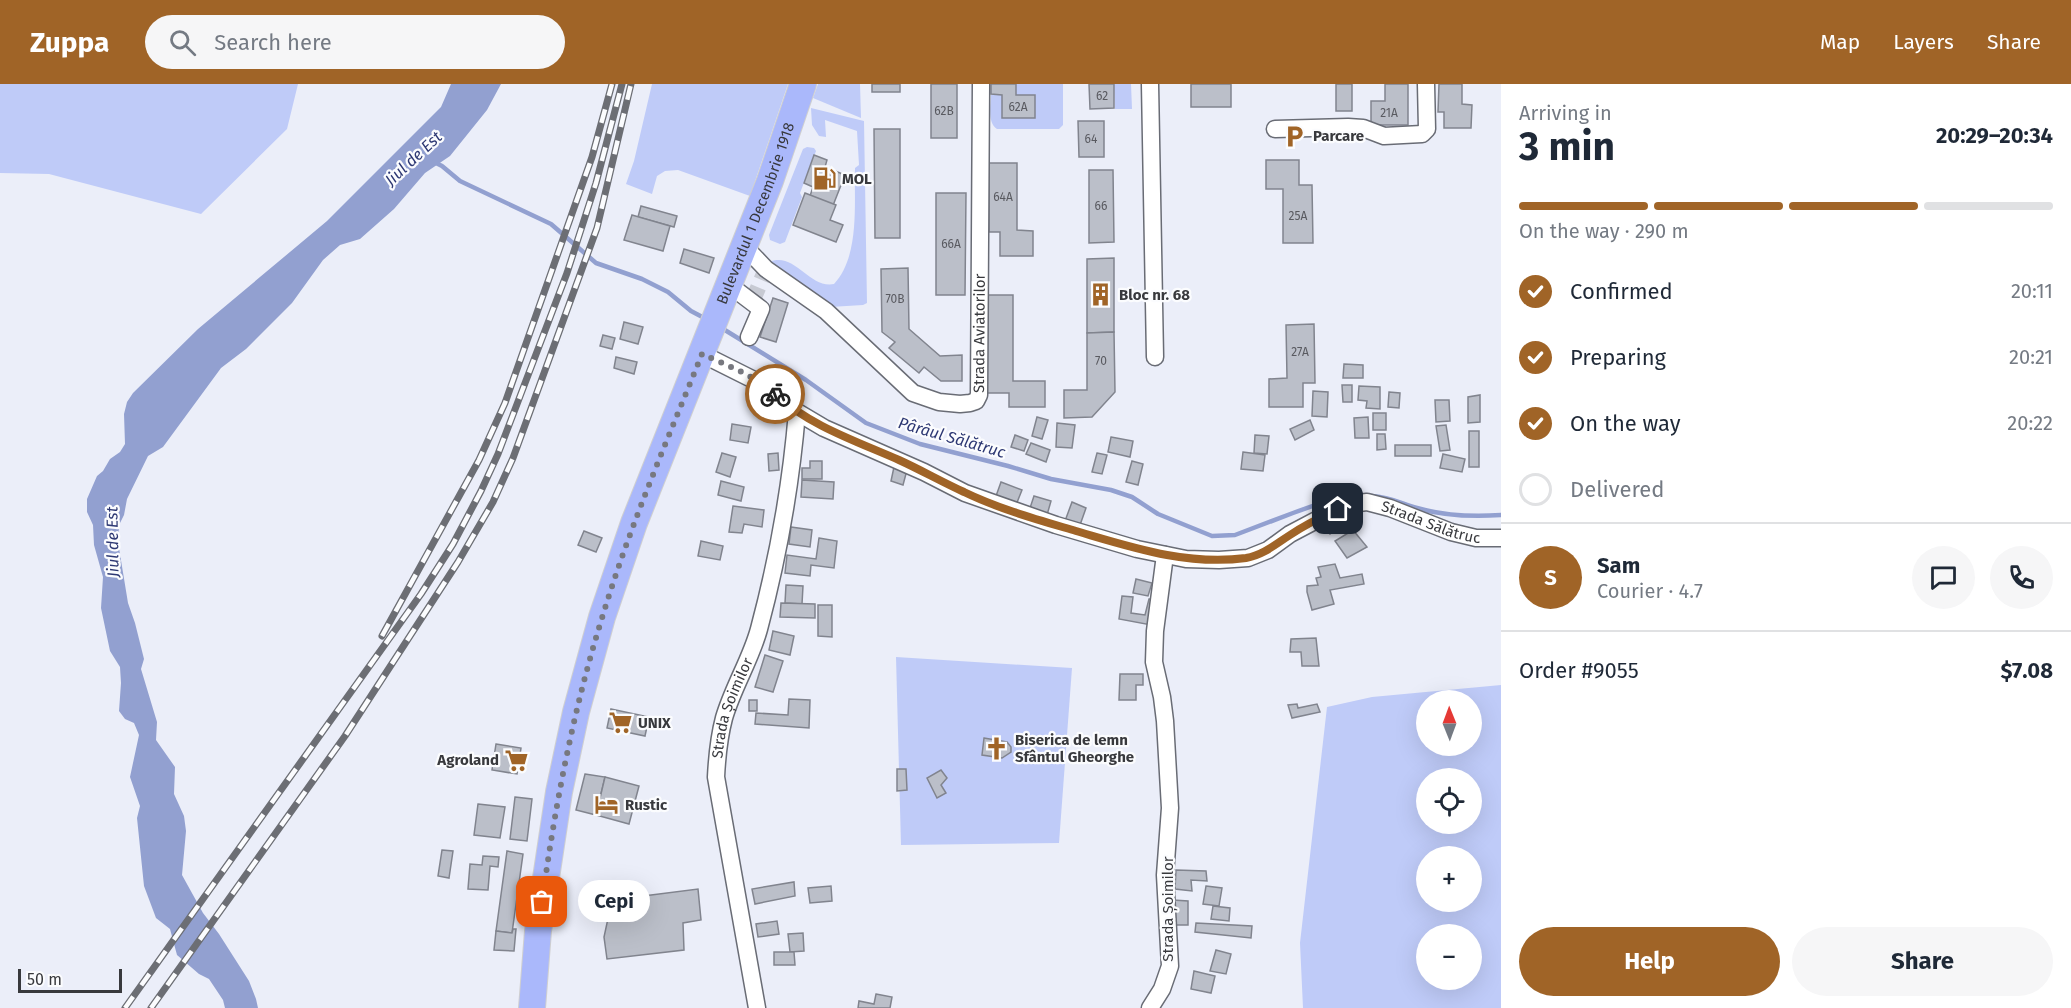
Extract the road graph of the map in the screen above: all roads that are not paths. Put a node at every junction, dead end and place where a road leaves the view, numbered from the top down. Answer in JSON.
{"nodes":[{"id":1,"x":803,"y":84,"type":"edge"},
{"id":2,"x":981,"y":84,"type":"edge"},
{"id":3,"x":1150,"y":84,"type":"edge"},
{"id":4,"x":1426,"y":84,"type":"edge"},
{"id":5,"x":1275,"y":129,"type":"dead end"},
{"id":6,"x":744,"y":246,"type":"junction"},
{"id":7,"x":726,"y":290,"type":"junction"},
{"id":8,"x":749,"y":337,"type":"dead end"},
{"id":9,"x":703,"y":348,"type":"junction"},
{"id":10,"x":1155,"y":357,"type":"dead end"},
{"id":11,"x":797,"y":412,"type":"junction"},
{"id":12,"x":1501,"y":538,"type":"edge"},
{"id":13,"x":1165,"y":555,"type":"junction"},
{"id":14,"x":532,"y":1008,"type":"edge"},
{"id":15,"x":757,"y":1008,"type":"edge"},
{"id":16,"x":1150,"y":1008,"type":"edge"}],
"edges":[{"from":1,"to":6,"type":"main road","name":"Bulevardul 1 Decembrie 1918"},
{"from":2,"to":6,"type":"street","name":"Strada Aviatorilor"},
{"from":3,"to":10,"type":"street"},
{"from":4,"to":5,"type":"street"},
{"from":6,"to":7,"type":"main road","name":"Bulevardul 1 Decembrie 1918"},
{"from":7,"to":8,"type":"street"},
{"from":7,"to":9,"type":"main road","name":"Bulevardul 1 Decembrie 1918"},
{"from":9,"to":11,"type":"street","name":"Strada Sălătruc"},
{"from":9,"to":14,"type":"main road","name":"Bulevardul 1 Decembrie 1918"},
{"from":11,"to":13,"type":"street","name":"Strada Sălătruc"},
{"from":11,"to":15,"type":"street","name":"Strada Șoimilor"},
{"from":12,"to":13,"type":"street","name":"Strada Sălătruc"},
{"from":13,"to":16,"type":"street","name":"Strada Șoimilor"}]}
